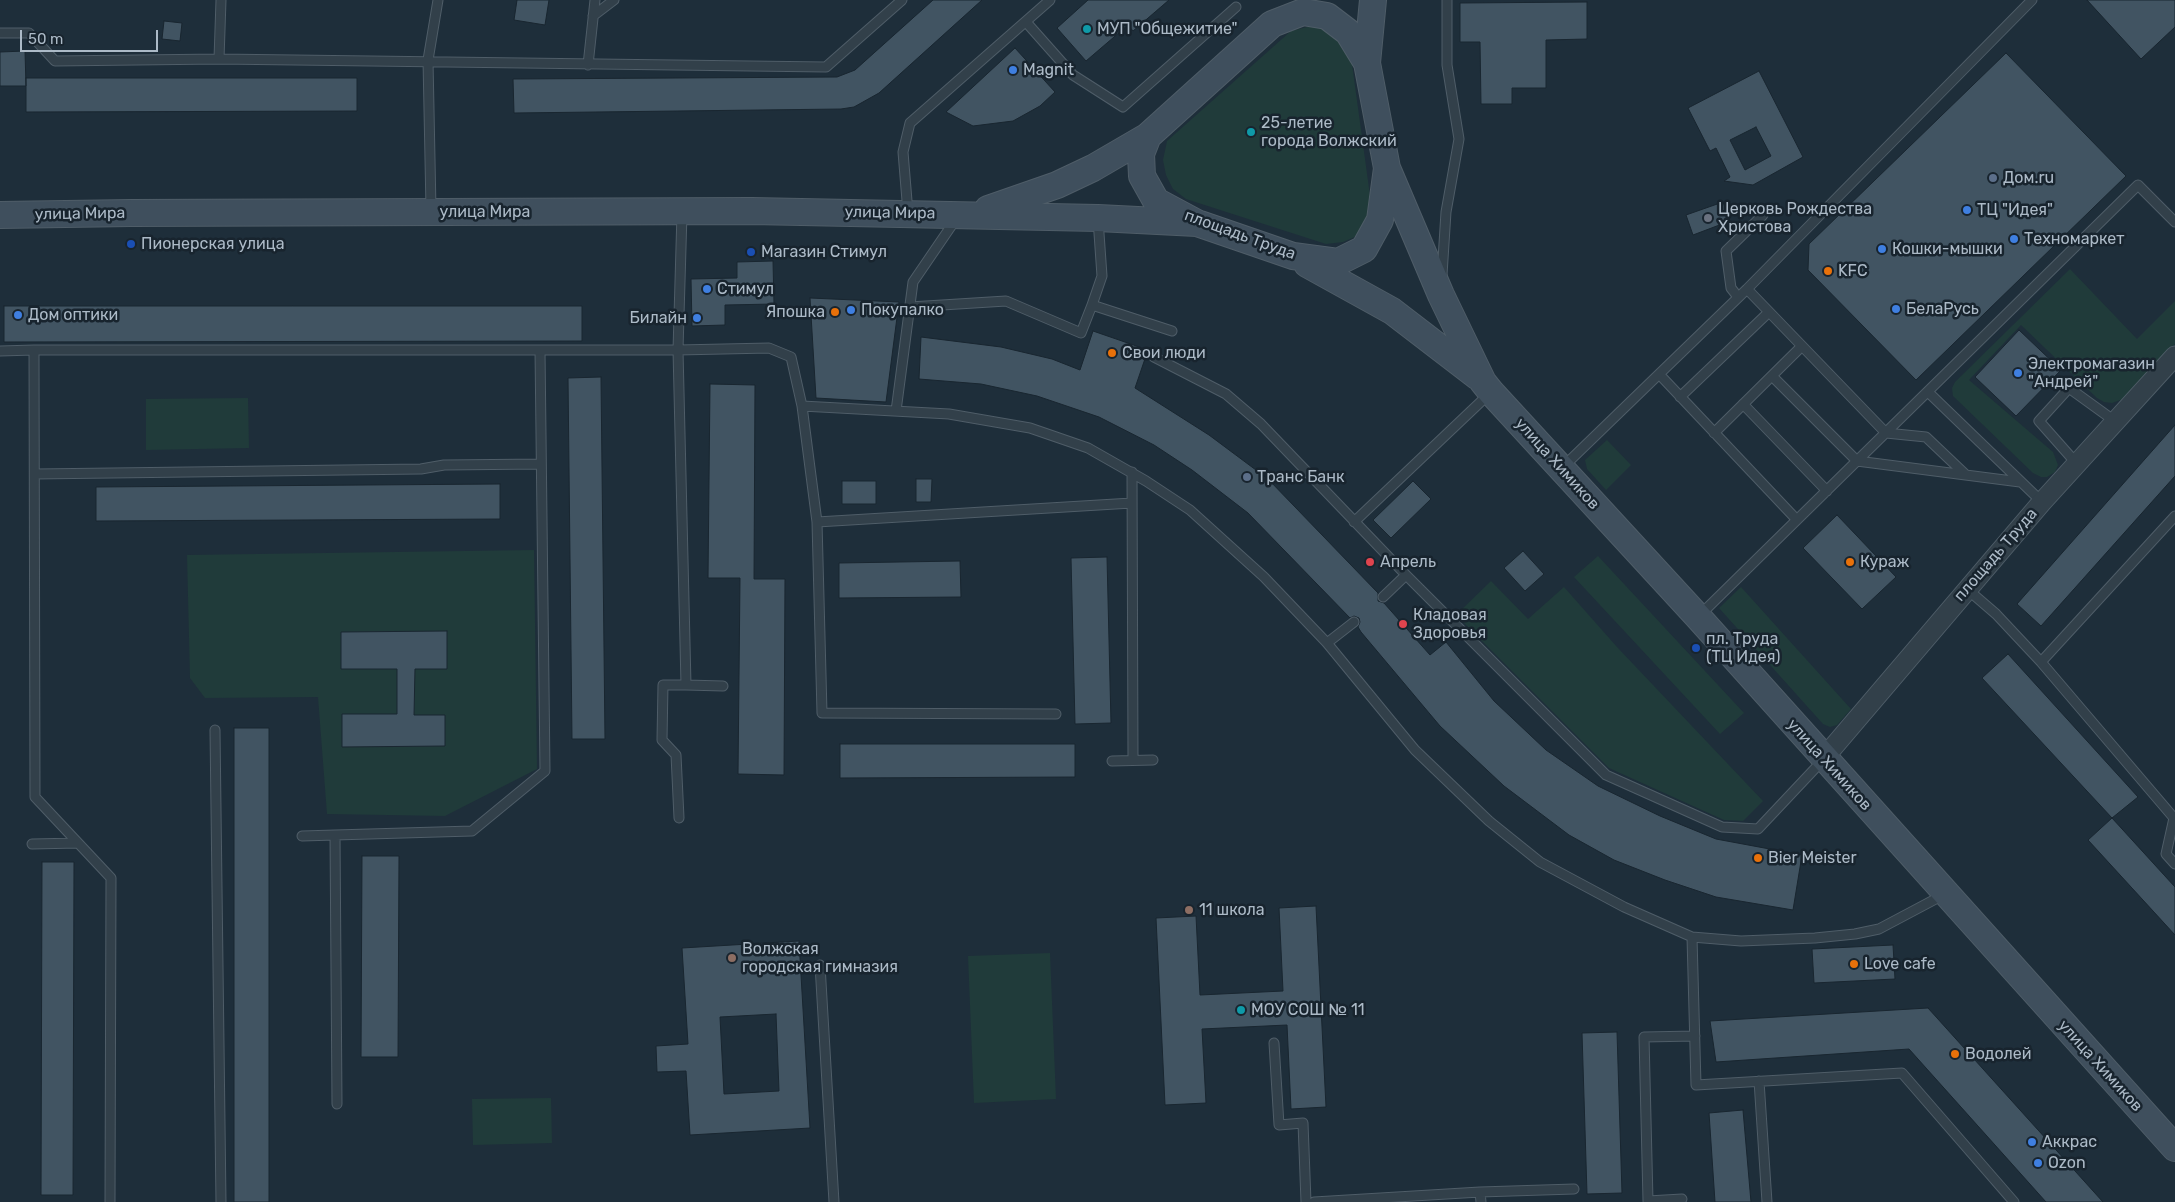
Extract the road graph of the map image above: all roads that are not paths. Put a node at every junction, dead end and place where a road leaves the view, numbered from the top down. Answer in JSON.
{"nodes":[{"id":1,"x":221,"y":0,"type":"edge"},
{"id":2,"x":438,"y":0,"type":"edge"},
{"id":3,"x":595,"y":0,"type":"edge"},
{"id":4,"x":614,"y":0,"type":"edge"},
{"id":5,"x":902,"y":0,"type":"edge"},
{"id":6,"x":1050,"y":0,"type":"edge"},
{"id":7,"x":1292,"y":0,"type":"edge"},
{"id":8,"x":1373,"y":0,"type":"edge"},
{"id":9,"x":1447,"y":0,"type":"edge"},
{"id":10,"x":2032,"y":0,"type":"edge"},
{"id":11,"x":1236,"y":7,"type":"dead end"},
{"id":12,"x":593,"y":16,"type":"junction"},
{"id":13,"x":1026,"y":22,"type":"junction"},
{"id":14,"x":1272,"y":24,"type":"junction"},
{"id":15,"x":0,"y":32,"type":"edge"},
{"id":16,"x":219,"y":59,"type":"junction"},
{"id":17,"x":428,"y":60,"type":"junction"},
{"id":18,"x":1367,"y":62,"type":"junction"},
{"id":19,"x":588,"y":65,"type":"junction"},
{"id":20,"x":1148,"y":136,"type":"junction"},
{"id":21,"x":1387,"y":168,"type":"junction"},
{"id":22,"x":682,"y":211,"type":"junction"},
{"id":23,"x":431,"y":212,"type":"junction"},
{"id":24,"x":908,"y":213,"type":"junction"},
{"id":25,"x":964,"y":214,"type":"junction"},
{"id":26,"x":0,"y":215,"type":"edge"},
{"id":27,"x":1763,"y":215,"type":"dead end"},
{"id":28,"x":1098,"y":218,"type":"junction"},
{"id":29,"x":1197,"y":222,"type":"junction"},
{"id":30,"x":2175,"y":222,"type":"edge"},
{"id":31,"x":1293,"y":256,"type":"junction"},
{"id":32,"x":1747,"y":289,"type":"junction"},
{"id":33,"x":1441,"y":295,"type":"junction"},
{"id":34,"x":1738,"y":297,"type":"junction"},
{"id":35,"x":1092,"y":305,"type":"junction"},
{"id":36,"x":910,"y":307,"type":"junction"},
{"id":37,"x":1769,"y":312,"type":"junction"},
{"id":38,"x":1172,"y":332,"type":"dead end"},
{"id":39,"x":1802,"y":346,"type":"junction"},
{"id":40,"x":34,"y":350,"type":"junction"},
{"id":41,"x":540,"y":350,"type":"junction"},
{"id":42,"x":678,"y":350,"type":"junction"},
{"id":43,"x":0,"y":351,"type":"edge"},
{"id":44,"x":2175,"y":356,"type":"edge"},
{"id":45,"x":1154,"y":357,"type":"dead end"},
{"id":46,"x":1659,"y":374,"type":"junction"},
{"id":47,"x":1772,"y":376,"type":"junction"},
{"id":48,"x":1487,"y":387,"type":"junction"},
{"id":49,"x":1928,"y":392,"type":"junction"},
{"id":50,"x":1680,"y":397,"type":"junction"},
{"id":51,"x":1743,"y":404,"type":"junction"},
{"id":52,"x":802,"y":406,"type":"junction"},
{"id":53,"x":896,"y":411,"type":"junction"},
{"id":54,"x":2116,"y":422,"type":"junction"},
{"id":55,"x":1714,"y":433,"type":"junction"},
{"id":56,"x":1886,"y":433,"type":"junction"},
{"id":57,"x":1857,"y":461,"type":"junction"},
{"id":58,"x":541,"y":464,"type":"junction"},
{"id":59,"x":2077,"y":464,"type":"junction"},
{"id":60,"x":1561,"y":469,"type":"junction"},
{"id":61,"x":1132,"y":472,"type":"junction"},
{"id":62,"x":35,"y":474,"type":"junction"},
{"id":63,"x":1966,"y":475,"type":"junction"},
{"id":64,"x":2020,"y":482,"type":"junction"},
{"id":65,"x":1827,"y":491,"type":"junction"},
{"id":66,"x":2042,"y":502,"type":"junction"},
{"id":67,"x":1132,"y":504,"type":"junction"},
{"id":68,"x":2175,"y":516,"type":"edge"},
{"id":69,"x":1797,"y":520,"type":"junction"},
{"id":70,"x":817,"y":522,"type":"junction"},
{"id":71,"x":1354,"y":522,"type":"junction"},
{"id":72,"x":1406,"y":575,"type":"junction"},
{"id":73,"x":1967,"y":589,"type":"junction"},
{"id":74,"x":1382,"y":597,"type":"dead end"},
{"id":75,"x":1698,"y":617,"type":"junction"},
{"id":76,"x":1354,"y":622,"type":"dead end"},
{"id":77,"x":1327,"y":643,"type":"junction"},
{"id":78,"x":2040,"y":662,"type":"junction"},
{"id":79,"x":686,"y":685,"type":"junction"},
{"id":80,"x":723,"y":686,"type":"dead end"},
{"id":81,"x":1056,"y":714,"type":"dead end"},
{"id":82,"x":215,"y":730,"type":"dead end"},
{"id":83,"x":1823,"y":759,"type":"junction"},
{"id":84,"x":1134,"y":760,"type":"junction"},
{"id":85,"x":1153,"y":760,"type":"dead end"},
{"id":86,"x":1112,"y":761,"type":"dead end"},
{"id":87,"x":679,"y":818,"type":"dead end"},
{"id":88,"x":335,"y":835,"type":"junction"},
{"id":89,"x":302,"y":836,"type":"dead end"},
{"id":90,"x":78,"y":843,"type":"junction"},
{"id":91,"x":32,"y":844,"type":"dead end"},
{"id":92,"x":2175,"y":864,"type":"edge"},
{"id":93,"x":1945,"y":894,"type":"junction"},
{"id":94,"x":1692,"y":936,"type":"junction"},
{"id":95,"x":820,"y":965,"type":"dead end"},
{"id":96,"x":1695,"y":1036,"type":"junction"},
{"id":97,"x":1274,"y":1043,"type":"dead end"},
{"id":98,"x":1759,"y":1081,"type":"junction"},
{"id":99,"x":337,"y":1104,"type":"dead end"},
{"id":100,"x":2175,"y":1148,"type":"edge"},
{"id":101,"x":1574,"y":1189,"type":"dead end"},
{"id":102,"x":1480,"y":1192,"type":"junction"},
{"id":103,"x":1682,"y":1198,"type":"dead end"},
{"id":104,"x":110,"y":1202,"type":"edge"},
{"id":105,"x":221,"y":1202,"type":"edge"},
{"id":106,"x":834,"y":1202,"type":"edge"},
{"id":107,"x":1306,"y":1202,"type":"edge"},
{"id":108,"x":1314,"y":1202,"type":"edge"},
{"id":109,"x":1481,"y":1202,"type":"edge"},
{"id":110,"x":1767,"y":1202,"type":"edge"},
{"id":111,"x":2014,"y":1202,"type":"edge"}],
"edges":[{"from":1,"to":16,"type":"lane"},
{"from":2,"to":17,"type":"lane"},
{"from":3,"to":12,"type":"lane"},
{"from":4,"to":12,"type":"lane"},
{"from":5,"to":19,"type":"lane"},
{"from":6,"to":13,"type":"lane"},
{"from":7,"to":14,"type":"street"},
{"from":8,"to":18,"type":"street"},
{"from":9,"to":33,"type":"lane"},
{"from":10,"to":32,"type":"lane"},
{"from":11,"to":13,"type":"lane"},
{"from":12,"to":19,"type":"lane"},
{"from":13,"to":24,"type":"lane"},
{"from":14,"to":18,"type":"street","name":"площадь Труда"},
{"from":14,"to":20,"type":"street","name":"площадь Труда"},
{"from":15,"to":16,"type":"lane"},
{"from":16,"to":17,"type":"lane"},
{"from":17,"to":19,"type":"lane"},
{"from":17,"to":23,"type":"lane"},
{"from":18,"to":21,"type":"street","name":"площадь Труда"},
{"from":20,"to":25,"type":"street","name":"улица Мира"},
{"from":20,"to":29,"type":"street","name":"площадь Труда"},
{"from":21,"to":31,"type":"street","name":"площадь Труда"},
{"from":21,"to":33,"type":"street","name":"улица Химиков"},
{"from":22,"to":23,"type":"street","name":"улица Мира"},
{"from":22,"to":24,"type":"street","name":"улица Мира"},
{"from":22,"to":42,"type":"lane"},
{"from":23,"to":26,"type":"street","name":"улица Мира"},
{"from":24,"to":25,"type":"street","name":"улица Мира"},
{"from":25,"to":28,"type":"street","name":"улица Мира"},
{"from":25,"to":36,"type":"lane"},
{"from":27,"to":34,"type":"lane"},
{"from":28,"to":29,"type":"street","name":"улица Мира"},
{"from":28,"to":35,"type":"lane"},
{"from":29,"to":31,"type":"street","name":"площадь Труда"},
{"from":30,"to":49,"type":"lane"},
{"from":31,"to":48,"type":"street","name":"улица Химиков"},
{"from":32,"to":34,"type":"lane"},
{"from":32,"to":37,"type":"lane"},
{"from":33,"to":48,"type":"street","name":"улица Химиков"},
{"from":34,"to":46,"type":"lane"},
{"from":35,"to":36,"type":"lane"},
{"from":35,"to":38,"type":"lane"},
{"from":36,"to":53,"type":"lane"},
{"from":37,"to":39,"type":"lane"},
{"from":37,"to":50,"type":"lane"},
{"from":39,"to":47,"type":"lane"},
{"from":39,"to":56,"type":"lane"},
{"from":40,"to":41,"type":"lane"},
{"from":40,"to":43,"type":"lane"},
{"from":40,"to":62,"type":"lane"},
{"from":41,"to":42,"type":"lane"},
{"from":41,"to":58,"type":"lane"},
{"from":42,"to":52,"type":"lane"},
{"from":42,"to":79,"type":"lane"},
{"from":44,"to":54,"type":"street","name":"площадь Труда"},
{"from":45,"to":71,"type":"lane"},
{"from":46,"to":50,"type":"lane"},
{"from":46,"to":60,"type":"lane"},
{"from":47,"to":51,"type":"lane"},
{"from":47,"to":57,"type":"lane"},
{"from":48,"to":60,"type":"street","name":"улица Химиков"},
{"from":48,"to":71,"type":"lane"},
{"from":49,"to":56,"type":"lane"},
{"from":49,"to":64,"type":"lane"},
{"from":50,"to":55,"type":"lane"},
{"from":51,"to":55,"type":"lane"},
{"from":51,"to":65,"type":"lane"},
{"from":52,"to":53,"type":"lane"},
{"from":52,"to":70,"type":"lane"},
{"from":53,"to":61,"type":"lane"},
{"from":54,"to":59,"type":"street","name":"площадь Труда"},
{"from":54,"to":59,"type":"lane"},
{"from":55,"to":69,"type":"lane"},
{"from":56,"to":57,"type":"lane"},
{"from":56,"to":63,"type":"lane"},
{"from":57,"to":63,"type":"lane"},
{"from":57,"to":65,"type":"lane"},
{"from":58,"to":62,"type":"lane"},
{"from":58,"to":88,"type":"lane"},
{"from":59,"to":66,"type":"street","name":"площадь Труда"},
{"from":60,"to":75,"type":"street","name":"улица Химиков"},
{"from":61,"to":67,"type":"lane"},
{"from":61,"to":77,"type":"lane"},
{"from":62,"to":90,"type":"lane"},
{"from":63,"to":64,"type":"lane"},
{"from":64,"to":66,"type":"lane"},
{"from":65,"to":69,"type":"lane"},
{"from":66,"to":73,"type":"street","name":"площадь Труда"},
{"from":67,"to":70,"type":"lane"},
{"from":67,"to":84,"type":"lane"},
{"from":68,"to":78,"type":"lane"},
{"from":69,"to":75,"type":"lane"},
{"from":70,"to":81,"type":"lane"},
{"from":71,"to":72,"type":"lane"},
{"from":72,"to":74,"type":"lane"},
{"from":72,"to":83,"type":"lane"},
{"from":73,"to":78,"type":"lane"},
{"from":73,"to":83,"type":"street","name":"площадь Труда"},
{"from":75,"to":83,"type":"street","name":"улица Химиков"},
{"from":76,"to":77,"type":"lane"},
{"from":77,"to":94,"type":"lane"},
{"from":78,"to":92,"type":"lane"},
{"from":79,"to":80,"type":"lane"},
{"from":79,"to":87,"type":"lane"},
{"from":82,"to":105,"type":"lane"},
{"from":83,"to":93,"type":"street","name":"улица Химиков"},
{"from":84,"to":85,"type":"lane"},
{"from":84,"to":86,"type":"lane"},
{"from":88,"to":89,"type":"lane"},
{"from":88,"to":99,"type":"lane"},
{"from":90,"to":91,"type":"lane"},
{"from":90,"to":104,"type":"lane"},
{"from":93,"to":94,"type":"lane"},
{"from":93,"to":100,"type":"street","name":"улица Химиков"},
{"from":94,"to":96,"type":"lane"},
{"from":95,"to":106,"type":"lane"},
{"from":96,"to":98,"type":"lane"},
{"from":96,"to":103,"type":"lane"},
{"from":97,"to":107,"type":"lane"},
{"from":98,"to":110,"type":"lane"},
{"from":98,"to":111,"type":"lane"},
{"from":101,"to":102,"type":"lane"},
{"from":102,"to":108,"type":"lane"},
{"from":102,"to":109,"type":"lane"}]}
